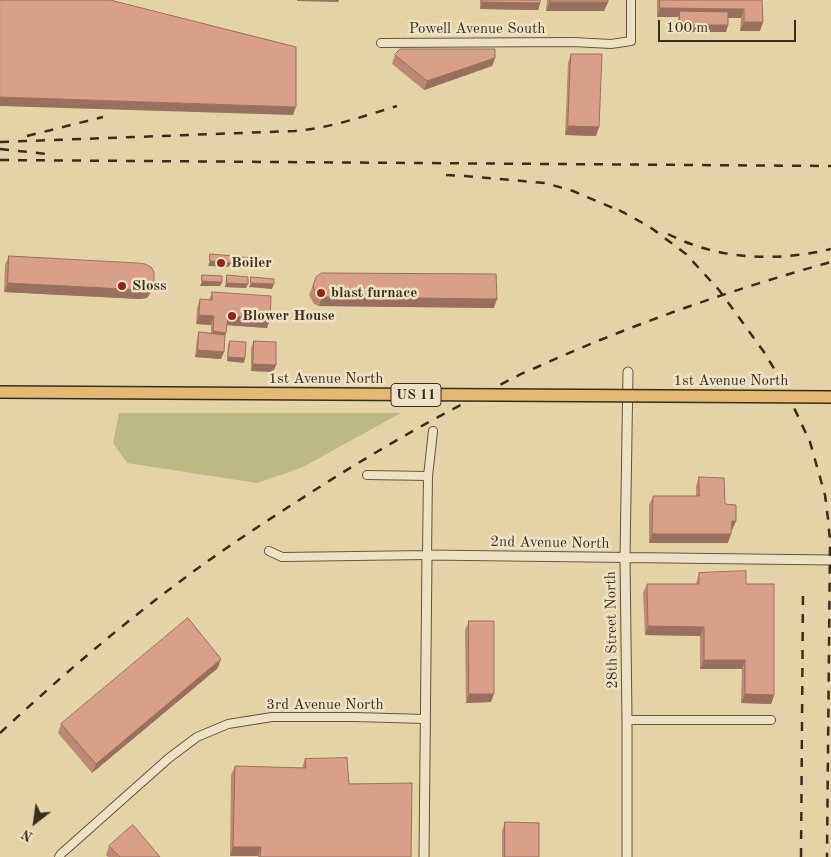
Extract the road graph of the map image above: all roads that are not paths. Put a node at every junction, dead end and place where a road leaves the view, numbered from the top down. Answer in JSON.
{"nodes":[{"id":1,"x":631,"y":0,"type":"edge"},
{"id":2,"x":381,"y":43,"type":"dead end"},
{"id":3,"x":628,"y":372,"type":"dead end"},
{"id":4,"x":0,"y":392,"type":"edge"},
{"id":5,"x":831,"y":397,"type":"edge"},
{"id":6,"x":433,"y":431,"type":"dead end"},
{"id":7,"x":367,"y":475,"type":"dead end"},
{"id":8,"x":428,"y":476,"type":"junction"},
{"id":9,"x":269,"y":551,"type":"dead end"},
{"id":10,"x":427,"y":555,"type":"junction"},
{"id":11,"x":624,"y":557,"type":"junction"},
{"id":12,"x":831,"y":560,"type":"edge"},
{"id":13,"x":426,"y":719,"type":"junction"},
{"id":14,"x":627,"y":720,"type":"junction"},
{"id":15,"x":771,"y":720,"type":"dead end"},
{"id":16,"x":59,"y":857,"type":"edge"},
{"id":17,"x":424,"y":857,"type":"edge"},
{"id":18,"x":627,"y":857,"type":"edge"}],
"edges":[{"from":1,"to":2,"type":"street","name":"Powell Avenue South"},
{"from":3,"to":11,"type":"street","name":"28th Street North"},
{"from":4,"to":5,"type":"main road","name":"1st Avenue North","number":"US 11","bridge":true},
{"from":6,"to":8,"type":"street"},
{"from":7,"to":8,"type":"street"},
{"from":8,"to":10,"type":"street"},
{"from":9,"to":10,"type":"street","name":"2nd Avenue North"},
{"from":10,"to":11,"type":"street","name":"2nd Avenue North"},
{"from":10,"to":13,"type":"street"},
{"from":11,"to":12,"type":"street","name":"2nd Avenue North"},
{"from":11,"to":14,"type":"street","name":"28th Street North"},
{"from":13,"to":16,"type":"street","name":"3rd Avenue North"},
{"from":13,"to":17,"type":"street"},
{"from":14,"to":15,"type":"street"},
{"from":14,"to":18,"type":"street","name":"28th Street North"}]}
